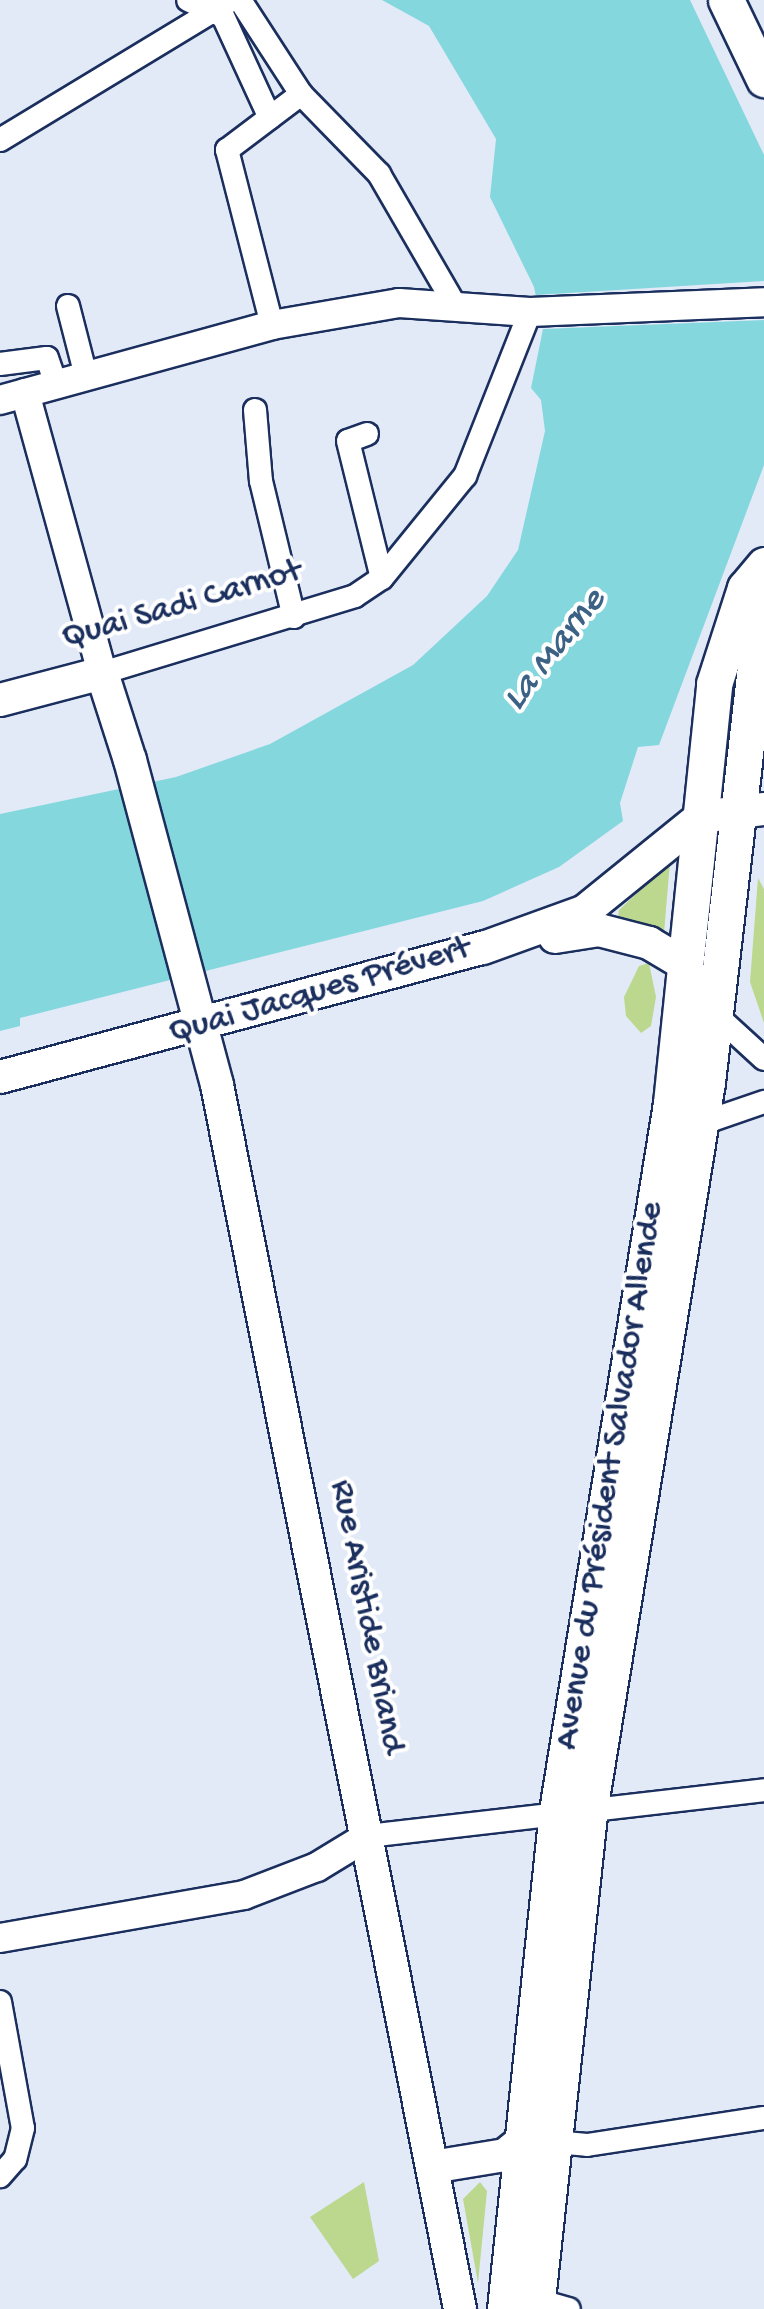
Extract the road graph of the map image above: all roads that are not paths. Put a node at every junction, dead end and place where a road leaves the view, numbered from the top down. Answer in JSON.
{"nodes":[{"id":1,"x":240,"y":0,"type":"edge"},
{"id":2,"x":726,"y":0,"type":"edge"},
{"id":3,"x":209,"y":3,"type":"edge"},
{"id":4,"x":764,"y":79,"type":"edge"},
{"id":5,"x":302,"y":94,"type":"junction"},
{"id":6,"x":270,"y":118,"type":"junction"},
{"id":7,"x":0,"y":140,"type":"edge"},
{"id":8,"x":764,"y":302,"type":"edge"},
{"id":9,"x":68,"y":306,"type":"dead end"},
{"id":10,"x":456,"y":306,"type":"junction"},
{"id":11,"x":533,"y":312,"type":"junction"},
{"id":12,"x":272,"y":325,"type":"junction"},
{"id":13,"x":0,"y":364,"type":"edge"},
{"id":14,"x":86,"y":376,"type":"junction"},
{"id":15,"x":56,"y":384,"type":"junction"},
{"id":16,"x":12,"y":396,"type":"edge"},
{"id":17,"x":255,"y":410,"type":"dead end"},
{"id":18,"x":367,"y":434,"type":"dead end"},
{"id":19,"x":764,"y":565,"type":"edge"},
{"id":20,"x":382,"y":578,"type":"junction"},
{"id":21,"x":764,"y":586,"type":"edge"},
{"id":22,"x":294,"y":617,"type":"junction"},
{"id":23,"x":727,"y":644,"type":"junction"},
{"id":24,"x":102,"y":673,"type":"junction"},
{"id":25,"x":757,"y":679,"type":"edge"},
{"id":26,"x":0,"y":700,"type":"edge"},
{"id":27,"x":701,"y":816,"type":"junction"},
{"id":28,"x":755,"y":816,"type":"edge"},
{"id":29,"x":483,"y":948,"type":"junction"},
{"id":30,"x":686,"y":965,"type":"junction"},
{"id":31,"x":716,"y":1015,"type":"junction"},
{"id":32,"x":204,"y":1026,"type":"junction"},
{"id":33,"x":764,"y":1059,"type":"edge"},
{"id":34,"x":0,"y":1076,"type":"edge"},
{"id":35,"x":764,"y":1102,"type":"edge"},
{"id":36,"x":700,"y":1124,"type":"junction"},
{"id":37,"x":694,"y":1162,"type":"junction"},
{"id":38,"x":764,"y":1790,"type":"edge"},
{"id":39,"x":574,"y":1808,"type":"junction"},
{"id":40,"x":368,"y":1836,"type":"junction"},
{"id":41,"x":0,"y":1938,"type":"edge"},
{"id":42,"x":0,"y":2002,"type":"edge"},
{"id":43,"x":764,"y":2118,"type":"edge"},
{"id":44,"x":538,"y":2142,"type":"junction"},
{"id":45,"x":432,"y":2167,"type":"junction"},
{"id":46,"x":0,"y":2176,"type":"edge"},
{"id":47,"x":537,"y":2307,"type":"edge"},
{"id":48,"x":460,"y":2309,"type":"edge"}],
"edges":[{"from":1,"to":5,"type":"street"},
{"from":2,"to":4,"type":"main road"},
{"from":3,"to":6,"type":"street"},
{"from":3,"to":7,"type":"street"},
{"from":5,"to":6,"type":"street"},
{"from":5,"to":10,"type":"street"},
{"from":6,"to":12,"type":"street"},
{"from":8,"to":11,"type":"street"},
{"from":9,"to":14,"type":"street"},
{"from":10,"to":11,"type":"street"},
{"from":10,"to":12,"type":"street"},
{"from":11,"to":20,"type":"street","name":"Quai Sadi Carnot"},
{"from":12,"to":14,"type":"street"},
{"from":13,"to":15,"type":"street"},
{"from":14,"to":15,"type":"street"},
{"from":15,"to":16,"type":"street"},
{"from":16,"to":24,"type":"street"},
{"from":17,"to":22,"type":"street"},
{"from":18,"to":20,"type":"street"},
{"from":19,"to":23,"type":"main road"},
{"from":20,"to":22,"type":"street","name":"Quai Sadi Carnot"},
{"from":21,"to":25,"type":"main road"},
{"from":22,"to":24,"type":"street","name":"Quai Sadi Carnot"},
{"from":23,"to":27,"type":"main road","name":"Avenue du Président Salvador Allende"},
{"from":23,"to":28,"type":"main road"},
{"from":24,"to":26,"type":"main road","name":"Quai Sadi Carnot"},
{"from":24,"to":32,"type":"main road","name":"Rue Aristide Briand"},
{"from":25,"to":28,"type":"main road"},
{"from":27,"to":28,"type":"main road"},
{"from":27,"to":29,"type":"main road","name":"Quai Jacques Prévert"},
{"from":27,"to":30,"type":"main road","name":"Avenue du Président Salvador Allende"},
{"from":28,"to":31,"type":"main road","name":"Avenue du Président Salvador Allende"},
{"from":29,"to":30,"type":"main road"},
{"from":29,"to":32,"type":"main road","name":"Quai Jacques Prévert"},
{"from":30,"to":37,"type":"main road"},
{"from":30,"to":39,"type":"main road","name":"Avenue du Président Salvador Allende"},
{"from":31,"to":33,"type":"street"},
{"from":31,"to":36,"type":"main road","name":"Avenue du Président Salvador Allende"},
{"from":32,"to":34,"type":"main road","name":"Quai Jacques Prévert"},
{"from":32,"to":40,"type":"main road","name":"Rue Aristide Briand"},
{"from":35,"to":36,"type":"street"},
{"from":36,"to":37,"type":"main road","name":"Avenue du Président Salvador Allende"},
{"from":37,"to":39,"type":"main road","name":"Avenue du Président Salvador Allende"},
{"from":38,"to":39,"type":"street"},
{"from":39,"to":40,"type":"street"},
{"from":39,"to":44,"type":"main road","name":"Avenue du Président Salvador Allende"},
{"from":40,"to":41,"type":"street"},
{"from":40,"to":45,"type":"main road","name":"Rue Aristide Briand"},
{"from":42,"to":46,"type":"street"},
{"from":43,"to":44,"type":"street"},
{"from":44,"to":45,"type":"main road"},
{"from":44,"to":47,"type":"main road","name":"Avenue du Président Salvador Allende"},
{"from":45,"to":48,"type":"main road","name":"Rue Aristide Briand"}]}
